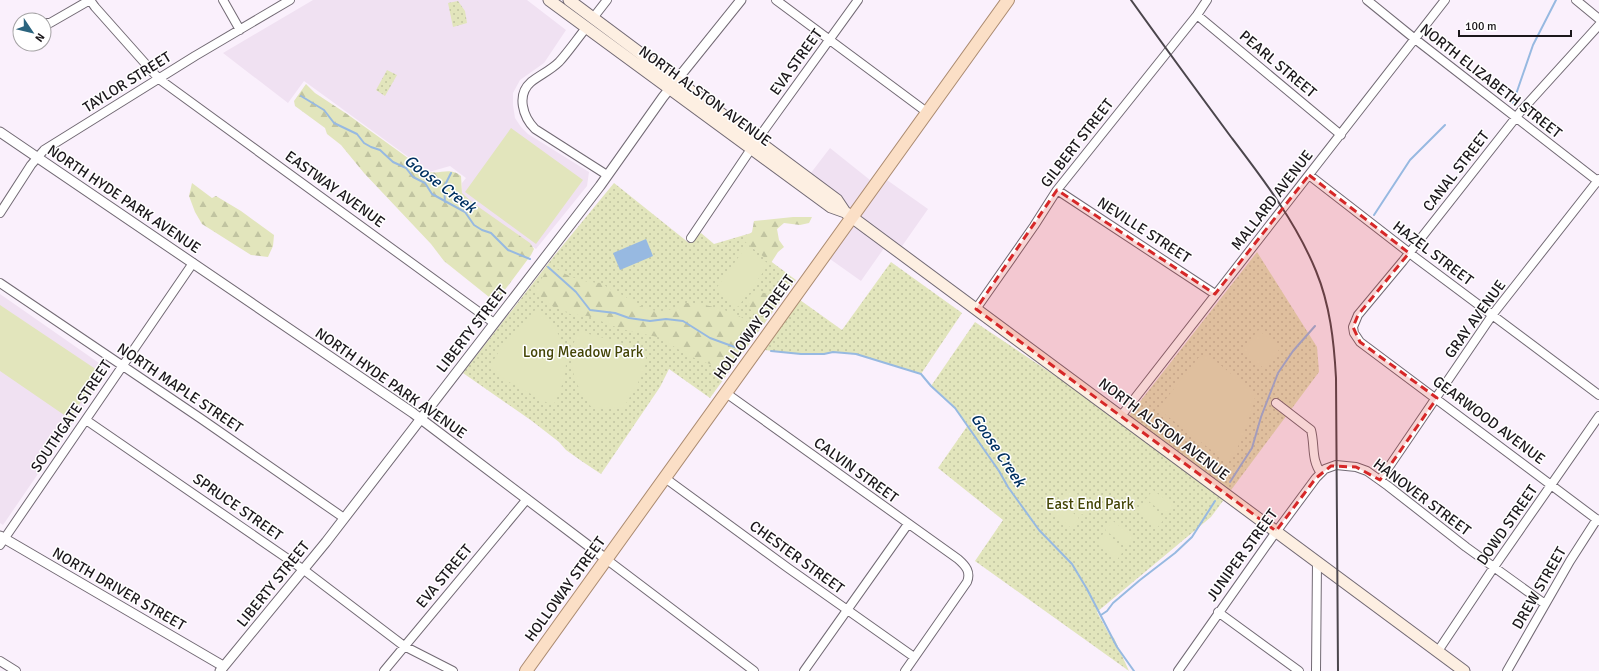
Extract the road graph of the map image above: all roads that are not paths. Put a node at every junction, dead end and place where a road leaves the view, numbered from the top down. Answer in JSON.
{"nodes":[{"id":1,"x":90,"y":0,"type":"edge"},
{"id":2,"x":223,"y":0,"type":"edge"},
{"id":3,"x":290,"y":0,"type":"edge"},
{"id":4,"x":549,"y":0,"type":"edge"},
{"id":5,"x":569,"y":0,"type":"edge"},
{"id":6,"x":607,"y":0,"type":"edge"},
{"id":7,"x":741,"y":0,"type":"edge"},
{"id":8,"x":776,"y":0,"type":"edge"},
{"id":9,"x":858,"y":0,"type":"edge"},
{"id":10,"x":1008,"y":0,"type":"edge"},
{"id":11,"x":1207,"y":0,"type":"edge"},
{"id":12,"x":1368,"y":0,"type":"edge"},
{"id":13,"x":1445,"y":0,"type":"edge"},
{"id":14,"x":1576,"y":0,"type":"edge"},
{"id":15,"x":1196,"y":15,"type":"junction"},
{"id":16,"x":593,"y":18,"type":"junction"},
{"id":17,"x":1599,"y":19,"type":"edge"},
{"id":18,"x":52,"y":22,"type":"edge"},
{"id":19,"x":1599,"y":25,"type":"edge"},
{"id":20,"x":586,"y":28,"type":"junction"},
{"id":21,"x":240,"y":30,"type":"junction"},
{"id":22,"x":1415,"y":39,"type":"junction"},
{"id":23,"x":830,"y":40,"type":"junction"},
{"id":24,"x":159,"y":79,"type":"junction"},
{"id":25,"x":677,"y":80,"type":"junction"},
{"id":26,"x":669,"y":89,"type":"junction"},
{"id":27,"x":928,"y":113,"type":"junction"},
{"id":28,"x":1516,"y":117,"type":"junction"},
{"id":29,"x":0,"y":132,"type":"edge"},
{"id":30,"x":1341,"y":135,"type":"junction"},
{"id":31,"x":754,"y":144,"type":"junction"},
{"id":32,"x":37,"y":157,"type":"junction"},
{"id":33,"x":607,"y":175,"type":"junction"},
{"id":34,"x":1309,"y":175,"type":"junction"},
{"id":35,"x":1599,"y":181,"type":"edge"},
{"id":36,"x":1057,"y":190,"type":"junction"},
{"id":37,"x":0,"y":213,"type":"edge"},
{"id":38,"x":849,"y":215,"type":"junction"},
{"id":39,"x":691,"y":238,"type":"dead end"},
{"id":40,"x":1409,"y":253,"type":"junction"},
{"id":41,"x":193,"y":263,"type":"junction"},
{"id":42,"x":0,"y":283,"type":"edge"},
{"id":43,"x":1215,"y":294,"type":"junction"},
{"id":44,"x":976,"y":308,"type":"junction"},
{"id":45,"x":1493,"y":314,"type":"junction"},
{"id":46,"x":494,"y":323,"type":"junction"},
{"id":47,"x":1360,"y":342,"type":"joint"},
{"id":48,"x":122,"y":366,"type":"junction"},
{"id":49,"x":726,"y":393,"type":"junction"},
{"id":50,"x":1599,"y":395,"type":"edge"},
{"id":51,"x":1436,"y":398,"type":"junction"},
{"id":52,"x":1276,"y":403,"type":"dead end"},
{"id":53,"x":1120,"y":416,"type":"junction"},
{"id":54,"x":1599,"y":416,"type":"edge"},
{"id":55,"x":421,"y":418,"type":"junction"},
{"id":56,"x":86,"y":420,"type":"junction"},
{"id":57,"x":1336,"y":465,"type":"joint"},
{"id":58,"x":1320,"y":473,"type":"junction"},
{"id":59,"x":665,"y":478,"type":"junction"},
{"id":60,"x":1380,"y":480,"type":"junction"},
{"id":61,"x":1552,"y":485,"type":"junction"},
{"id":62,"x":527,"y":499,"type":"junction"},
{"id":63,"x":344,"y":518,"type":"junction"},
{"id":64,"x":1598,"y":520,"type":"edge"},
{"id":65,"x":908,"y":524,"type":"junction"},
{"id":66,"x":1276,"y":531,"type":"junction"},
{"id":67,"x":2,"y":540,"type":"edge"},
{"id":68,"x":606,"y":559,"type":"junction"},
{"id":69,"x":1317,"y":562,"type":"junction"},
{"id":70,"x":1494,"y":567,"type":"junction"},
{"id":71,"x":304,"y":570,"type":"junction"},
{"id":72,"x":1545,"y":604,"type":"junction"},
{"id":73,"x":847,"y":610,"type":"junction"},
{"id":74,"x":1218,"y":612,"type":"junction"},
{"id":75,"x":404,"y":646,"type":"junction"},
{"id":76,"x":1438,"y":651,"type":"junction"},
{"id":77,"x":914,"y":657,"type":"junction"},
{"id":78,"x":0,"y":661,"type":"edge"},
{"id":79,"x":222,"y":669,"type":"edge"},
{"id":80,"x":16,"y":671,"type":"edge"},
{"id":81,"x":384,"y":671,"type":"edge"},
{"id":82,"x":453,"y":671,"type":"edge"},
{"id":83,"x":526,"y":671,"type":"edge"},
{"id":84,"x":754,"y":671,"type":"edge"},
{"id":85,"x":804,"y":671,"type":"edge"},
{"id":86,"x":905,"y":671,"type":"edge"},
{"id":87,"x":1178,"y":671,"type":"edge"},
{"id":88,"x":1299,"y":671,"type":"edge"},
{"id":89,"x":1316,"y":671,"type":"edge"},
{"id":90,"x":1464,"y":671,"type":"edge"},
{"id":91,"x":1507,"y":671,"type":"edge"}],
"edges":[{"from":1,"to":18,"type":"street"},
{"from":1,"to":24,"type":"street","name":"EASTWAY AVENUE"},
{"from":2,"to":21,"type":"street"},
{"from":3,"to":21,"type":"street","name":"TAYLOR STREET"},
{"from":4,"to":20,"type":"main road","name":"NORTH ALSTON AVENUE"},
{"from":5,"to":16,"type":"main road","name":"NORTH ALSTON AVENUE"},
{"from":6,"to":16,"type":"street"},
{"from":7,"to":25,"type":"street","name":"LIBERTY STREET"},
{"from":8,"to":23,"type":"street"},
{"from":9,"to":23,"type":"street","name":"EVA STREET"},
{"from":10,"to":27,"type":"main road","name":"HOLLOWAY STREET"},
{"from":11,"to":15,"type":"street","name":"GILBERT STREET"},
{"from":12,"to":22,"type":"street","name":"NORTH ELIZABETH STREET"},
{"from":13,"to":22,"type":"street","name":"MALLARD AVENUE"},
{"from":14,"to":17,"type":"street"},
{"from":15,"to":30,"type":"street","name":"PEARL STREET"},
{"from":15,"to":36,"type":"street","name":"GILBERT STREET"},
{"from":16,"to":25,"type":"main road","name":"NORTH ALSTON AVENUE"},
{"from":19,"to":28,"type":"street","name":"CANAL STREET"},
{"from":20,"to":26,"type":"main road","name":"NORTH ALSTON AVENUE"},
{"from":20,"to":33,"type":"street"},
{"from":21,"to":24,"type":"street","name":"TAYLOR STREET"},
{"from":22,"to":28,"type":"street","name":"NORTH ELIZABETH STREET"},
{"from":22,"to":30,"type":"street","name":"MALLARD AVENUE"},
{"from":23,"to":27,"type":"street"},
{"from":23,"to":31,"type":"street","name":"EVA STREET"},
{"from":24,"to":32,"type":"street","name":"TAYLOR STREET"},
{"from":24,"to":46,"type":"street","name":"EASTWAY AVENUE"},
{"from":25,"to":26,"type":"street","name":"LIBERTY STREET"},
{"from":25,"to":31,"type":"main road","name":"NORTH ALSTON AVENUE"},
{"from":26,"to":31,"type":"main road","name":"NORTH ALSTON AVENUE"},
{"from":26,"to":33,"type":"street","name":"LIBERTY STREET"},
{"from":27,"to":38,"type":"main road","name":"HOLLOWAY STREET"},
{"from":28,"to":35,"type":"street","name":"NORTH ELIZABETH STREET"},
{"from":28,"to":40,"type":"street","name":"CANAL STREET"},
{"from":29,"to":32,"type":"street","name":"NORTH HYDE PARK AVENUE"},
{"from":30,"to":34,"type":"street","name":"MALLARD AVENUE"},
{"from":31,"to":38,"type":"main road","name":"NORTH ALSTON AVENUE"},
{"from":31,"to":39,"type":"street","name":"EVA STREET"},
{"from":32,"to":37,"type":"street","name":"TAYLOR STREET"},
{"from":32,"to":41,"type":"street","name":"NORTH HYDE PARK AVENUE"},
{"from":33,"to":46,"type":"street","name":"LIBERTY STREET"},
{"from":34,"to":40,"type":"street","name":"HAZEL STREET"},
{"from":34,"to":43,"type":"street","name":"MALLARD AVENUE"},
{"from":35,"to":45,"type":"street","name":"GRAY AVENUE"},
{"from":36,"to":43,"type":"street","name":"NEVILLE STREET"},
{"from":36,"to":44,"type":"street","name":"GILBERT STREET"},
{"from":38,"to":44,"type":"main road","name":"NORTH ALSTON AVENUE"},
{"from":38,"to":49,"type":"main road","name":"HOLLOWAY STREET"},
{"from":40,"to":45,"type":"street","name":"HAZEL STREET"},
{"from":40,"to":47,"type":"street","name":"CANAL STREET"},
{"from":41,"to":48,"type":"street","name":"SOUTHGATE STREET"},
{"from":41,"to":55,"type":"street","name":"NORTH HYDE PARK AVENUE"},
{"from":42,"to":48,"type":"street","name":"NORTH MAPLE STREET"},
{"from":43,"to":53,"type":"street","name":"MALLARD AVENUE"},
{"from":44,"to":53,"type":"main road","name":"NORTH ALSTON AVENUE"},
{"from":45,"to":50,"type":"street","name":"HAZEL STREET"},
{"from":45,"to":51,"type":"street","name":"GRAY AVENUE"},
{"from":46,"to":55,"type":"street","name":"LIBERTY STREET"},
{"from":47,"to":51,"type":"street","name":"GEARWOOD AVENUE"},
{"from":48,"to":56,"type":"street","name":"SOUTHGATE STREET"},
{"from":48,"to":63,"type":"street","name":"NORTH MAPLE STREET"},
{"from":49,"to":59,"type":"main road","name":"HOLLOWAY STREET"},
{"from":49,"to":65,"type":"street","name":"CALVIN STREET"},
{"from":51,"to":60,"type":"street","name":"GRAY AVENUE"},
{"from":51,"to":61,"type":"street","name":"GEARWOOD AVENUE"},
{"from":52,"to":58,"type":"street"},
{"from":53,"to":66,"type":"main road","name":"NORTH ALSTON AVENUE"},
{"from":54,"to":61,"type":"street","name":"DOWD STREET"},
{"from":55,"to":62,"type":"street","name":"NORTH HYDE PARK AVENUE"},
{"from":55,"to":63,"type":"street","name":"LIBERTY STREET"},
{"from":56,"to":67,"type":"street","name":"SOUTHGATE STREET"},
{"from":56,"to":71,"type":"street","name":"SPRUCE STREET"},
{"from":57,"to":58,"type":"street","name":"JUNIPER STREET"},
{"from":57,"to":60,"type":"street","name":"HANOVER STREET"},
{"from":58,"to":66,"type":"street","name":"JUNIPER STREET"},
{"from":59,"to":68,"type":"main road","name":"HOLLOWAY STREET"},
{"from":59,"to":73,"type":"street","name":"CHESTER STREET"},
{"from":60,"to":70,"type":"street","name":"HANOVER STREET"},
{"from":61,"to":64,"type":"street","name":"GEARWOOD AVENUE"},
{"from":61,"to":70,"type":"street","name":"DOWD STREET"},
{"from":62,"to":68,"type":"street","name":"NORTH HYDE PARK AVENUE"},
{"from":62,"to":75,"type":"street","name":"EVA STREET"},
{"from":63,"to":71,"type":"street","name":"LIBERTY STREET"},
{"from":64,"to":72,"type":"street","name":"DREW STREET"},
{"from":65,"to":73,"type":"street"},
{"from":65,"to":77,"type":"street","name":"CALVIN STREET"},
{"from":66,"to":69,"type":"main road","name":"NORTH ALSTON AVENUE"},
{"from":66,"to":74,"type":"street","name":"JUNIPER STREET"},
{"from":67,"to":79,"type":"street","name":"NORTH DRIVER STREET"},
{"from":68,"to":83,"type":"main road","name":"HOLLOWAY STREET"},
{"from":68,"to":84,"type":"street","name":"NORTH HYDE PARK AVENUE"},
{"from":69,"to":76,"type":"main road","name":"NORTH ALSTON AVENUE"},
{"from":69,"to":89,"type":"street"},
{"from":70,"to":72,"type":"street","name":"HANOVER STREET"},
{"from":70,"to":76,"type":"street","name":"DOWD STREET"},
{"from":71,"to":75,"type":"street","name":"SPRUCE STREET"},
{"from":71,"to":79,"type":"street","name":"LIBERTY STREET"},
{"from":72,"to":91,"type":"street","name":"DREW STREET"},
{"from":73,"to":77,"type":"street","name":"CHESTER STREET"},
{"from":73,"to":85,"type":"street"},
{"from":74,"to":87,"type":"street","name":"JUNIPER STREET"},
{"from":74,"to":88,"type":"street"},
{"from":75,"to":81,"type":"street","name":"EVA STREET"},
{"from":75,"to":82,"type":"street","name":"SPRUCE STREET"},
{"from":76,"to":90,"type":"main road","name":"NORTH ALSTON AVENUE"},
{"from":77,"to":86,"type":"street"},
{"from":78,"to":80,"type":"street"}]}
